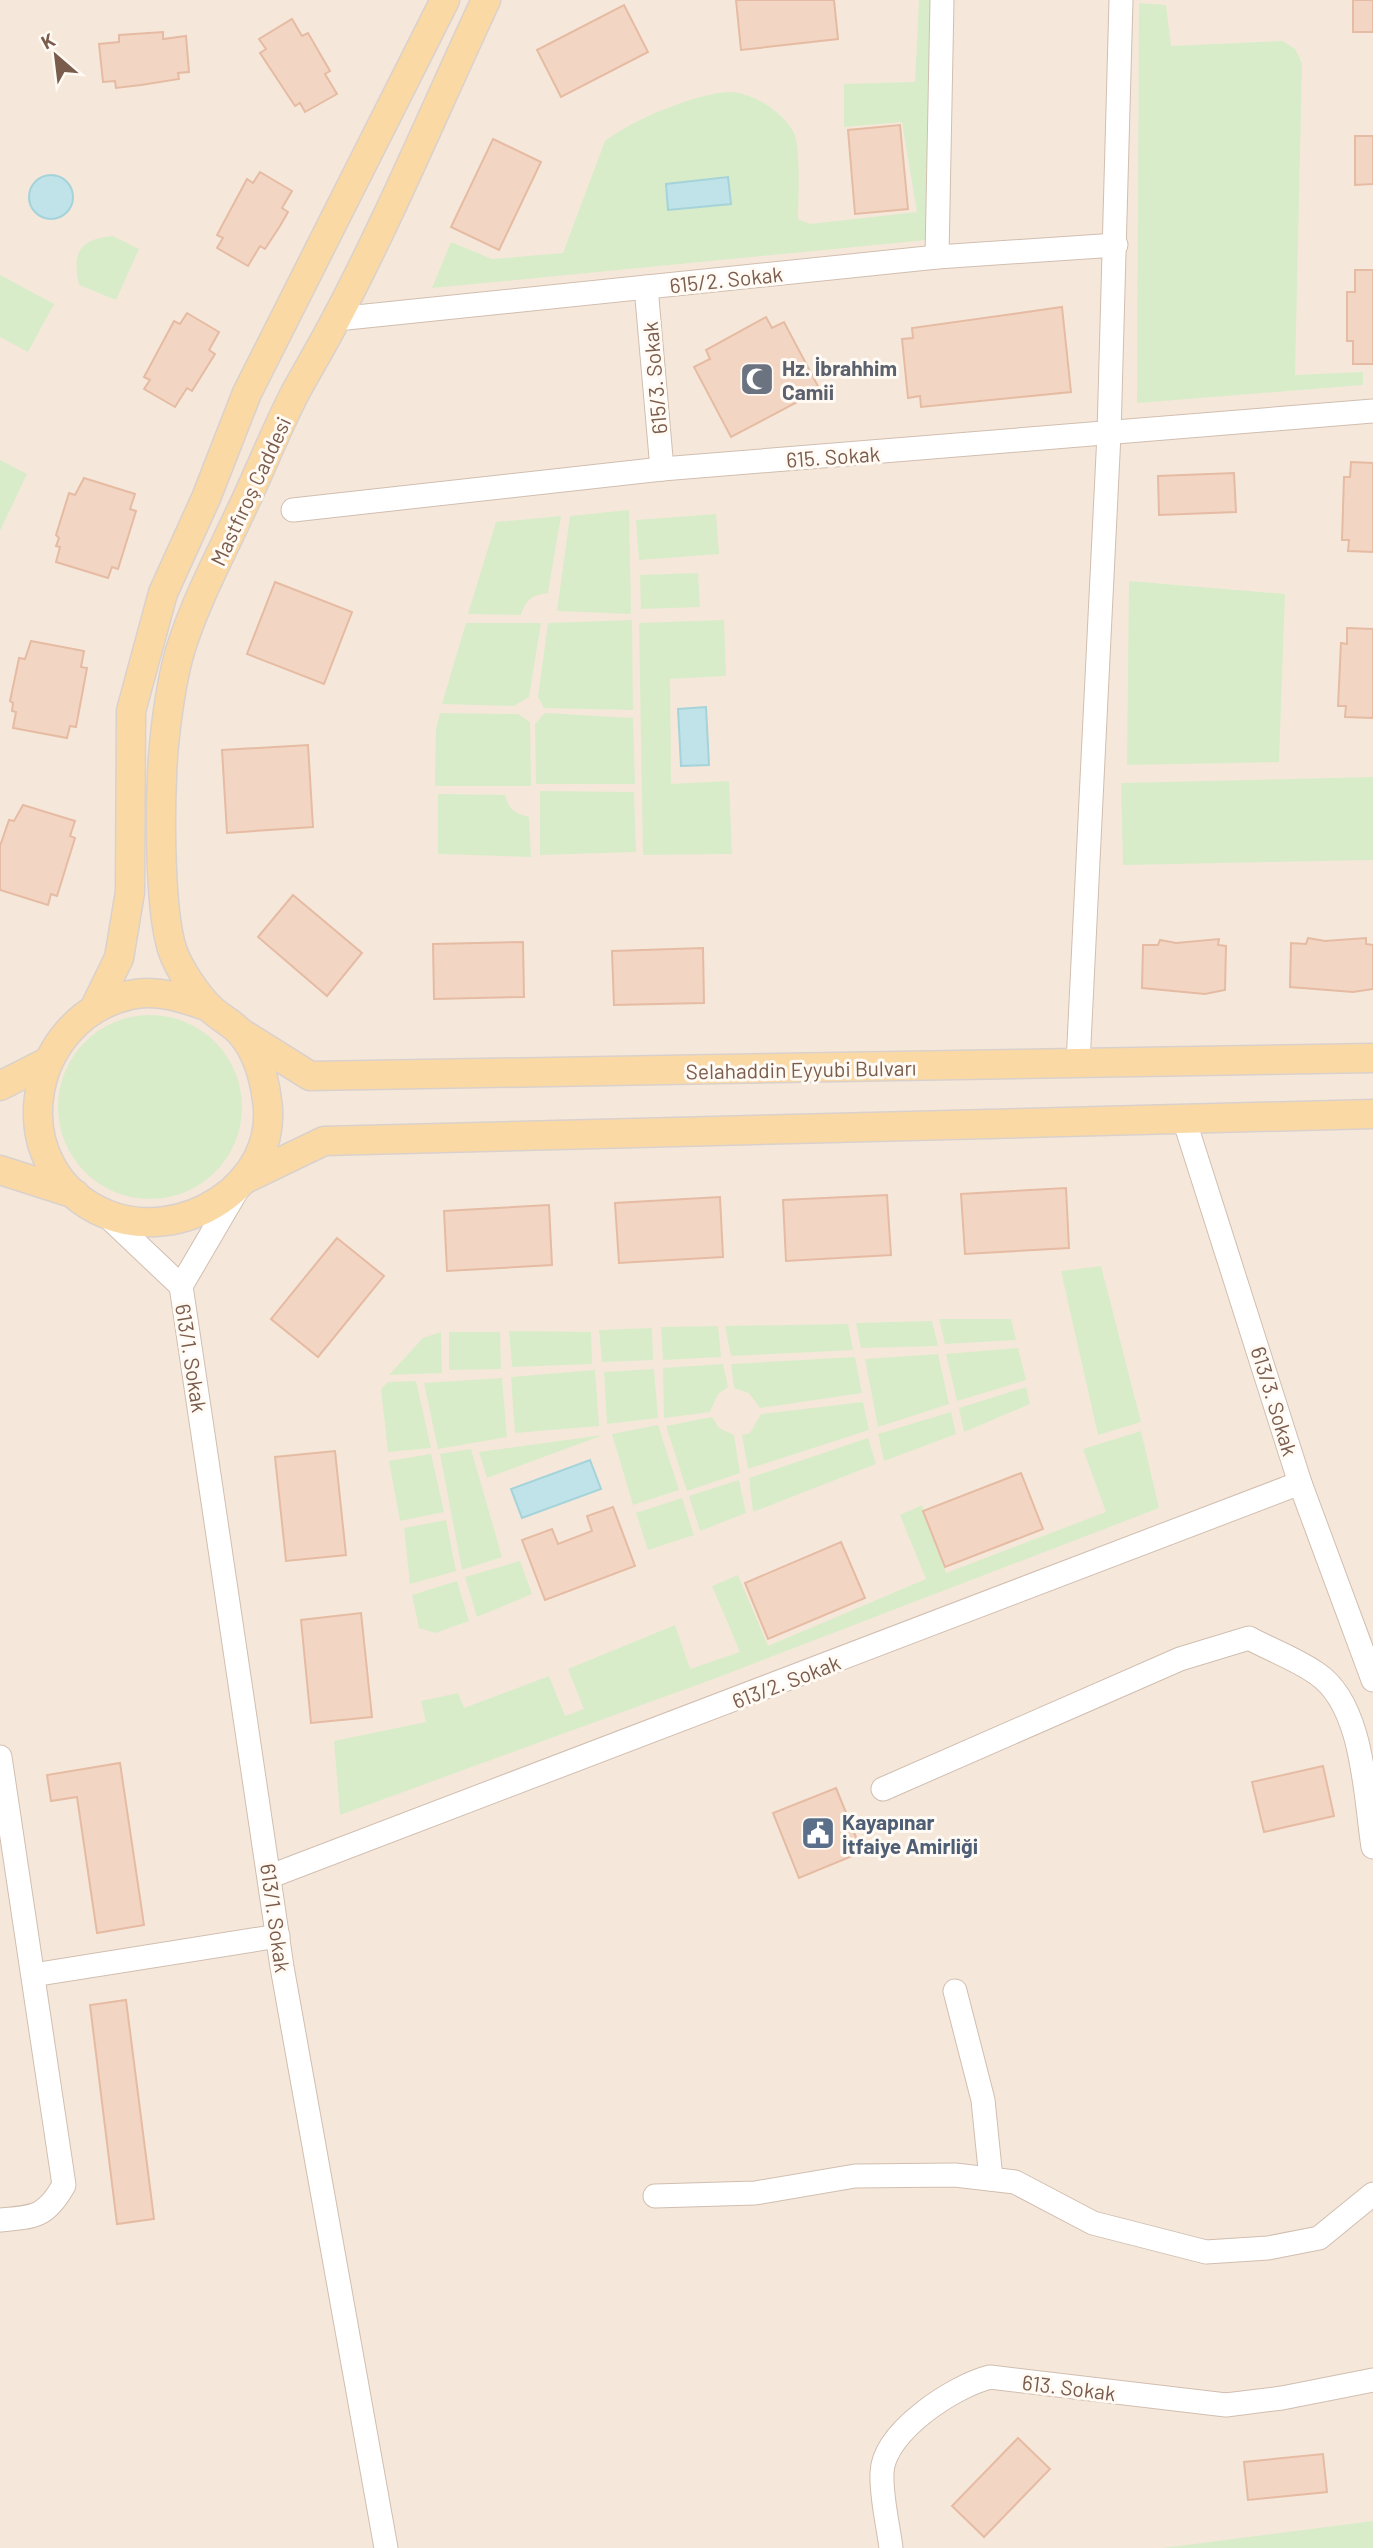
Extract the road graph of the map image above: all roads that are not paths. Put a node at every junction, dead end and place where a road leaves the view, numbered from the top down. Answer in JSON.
{"nodes":[{"id":1,"x":445,"y":0,"type":"edge"},
{"id":2,"x":486,"y":0,"type":"edge"},
{"id":3,"x":942,"y":0,"type":"edge"},
{"id":4,"x":1121,"y":0,"type":"edge"},
{"id":5,"x":1116,"y":245,"type":"junction"},
{"id":6,"x":937,"y":257,"type":"junction"},
{"id":7,"x":646,"y":287,"type":"junction"},
{"id":8,"x":337,"y":318,"type":"junction"},
{"id":9,"x":1373,"y":411,"type":"edge"},
{"id":10,"x":1109,"y":434,"type":"junction"},
{"id":11,"x":662,"y":469,"type":"junction"},
{"id":12,"x":293,"y":510,"type":"dead end"},
{"id":13,"x":209,"y":1007,"type":"junction"},
{"id":14,"x":94,"y":1009,"type":"junction"},
{"id":15,"x":240,"y":1033,"type":"junction"},
{"id":16,"x":1373,"y":1058,"type":"edge"},
{"id":17,"x":47,"y":1062,"type":"junction"},
{"id":18,"x":1078,"y":1064,"type":"junction"},
{"id":19,"x":0,"y":1086,"type":"edge"},
{"id":20,"x":1373,"y":1114,"type":"edge"},
{"id":21,"x":1184,"y":1119,"type":"junction"},
{"id":22,"x":0,"y":1170,"type":"edge"},
{"id":23,"x":243,"y":1180,"type":"junction"},
{"id":24,"x":75,"y":1194,"type":"junction"},
{"id":25,"x":105,"y":1214,"type":"junction"},
{"id":26,"x":181,"y":1286,"type":"junction"},
{"id":27,"x":1300,"y":1483,"type":"junction"},
{"id":28,"x":1373,"y":1680,"type":"edge"},
{"id":29,"x":0,"y":1757,"type":"edge"},
{"id":30,"x":883,"y":1789,"type":"dead end"},
{"id":31,"x":1373,"y":1847,"type":"edge"},
{"id":32,"x":271,"y":1876,"type":"junction"},
{"id":33,"x":278,"y":1936,"type":"junction"},
{"id":34,"x":33,"y":1975,"type":"junction"},
{"id":35,"x":955,"y":1991,"type":"dead end"},
{"id":36,"x":991,"y":2179,"type":"junction"},
{"id":37,"x":1373,"y":2194,"type":"edge"},
{"id":38,"x":655,"y":2196,"type":"dead end"},
{"id":39,"x":0,"y":2220,"type":"edge"},
{"id":40,"x":1373,"y":2381,"type":"edge"},
{"id":41,"x":386,"y":2548,"type":"edge"},
{"id":42,"x":891,"y":2548,"type":"edge"}],
"edges":[{"from":1,"to":14,"type":"main road","name":"Mastfıroş Caddesi"},
{"from":2,"to":8,"type":"main road","name":"Mastfıroş Caddesi"},
{"from":3,"to":6,"type":"street"},
{"from":4,"to":5,"type":"street"},
{"from":5,"to":6,"type":"street","name":"615/2. Sokak"},
{"from":5,"to":10,"type":"street"},
{"from":6,"to":7,"type":"street","name":"615/2. Sokak"},
{"from":7,"to":8,"type":"street","name":"615/2. Sokak"},
{"from":7,"to":11,"type":"street","name":"615/3. Sokak"},
{"from":8,"to":13,"type":"main road","name":"Mastfıroş Caddesi"},
{"from":9,"to":10,"type":"street","name":"615. Sokak"},
{"from":10,"to":11,"type":"street","name":"615. Sokak"},
{"from":10,"to":18,"type":"street"},
{"from":11,"to":12,"type":"street","name":"615. Sokak"},
{"from":13,"to":14,"type":"main road"},
{"from":13,"to":15,"type":"main road"},
{"from":14,"to":17,"type":"main road"},
{"from":15,"to":18,"type":"main road","name":"Selahaddin Eyyubi Bulvarı"},
{"from":15,"to":23,"type":"main road"},
{"from":16,"to":18,"type":"main road","name":"Selahaddin Eyyubi Bulvarı"},
{"from":17,"to":19,"type":"main road"},
{"from":17,"to":24,"type":"main road"},
{"from":20,"to":21,"type":"main road"},
{"from":21,"to":23,"type":"main road"},
{"from":21,"to":27,"type":"street","name":"613/3. Sokak"},
{"from":22,"to":24,"type":"main road"},
{"from":23,"to":25,"type":"main road"},
{"from":23,"to":26,"type":"street"},
{"from":24,"to":25,"type":"main road"},
{"from":25,"to":26,"type":"street"},
{"from":26,"to":32,"type":"street","name":"613/1. Sokak"},
{"from":27,"to":28,"type":"street","name":"613/3. Sokak"},
{"from":27,"to":32,"type":"street","name":"613/2. Sokak"},
{"from":29,"to":34,"type":"street"},
{"from":30,"to":31,"type":"street"},
{"from":32,"to":33,"type":"street","name":"613/1. Sokak"},
{"from":33,"to":34,"type":"street"},
{"from":33,"to":41,"type":"street","name":"613/1. Sokak"},
{"from":34,"to":39,"type":"street"},
{"from":35,"to":36,"type":"street"},
{"from":36,"to":37,"type":"street"},
{"from":36,"to":38,"type":"street"},
{"from":40,"to":42,"type":"street","name":"613. Sokak"}]}
